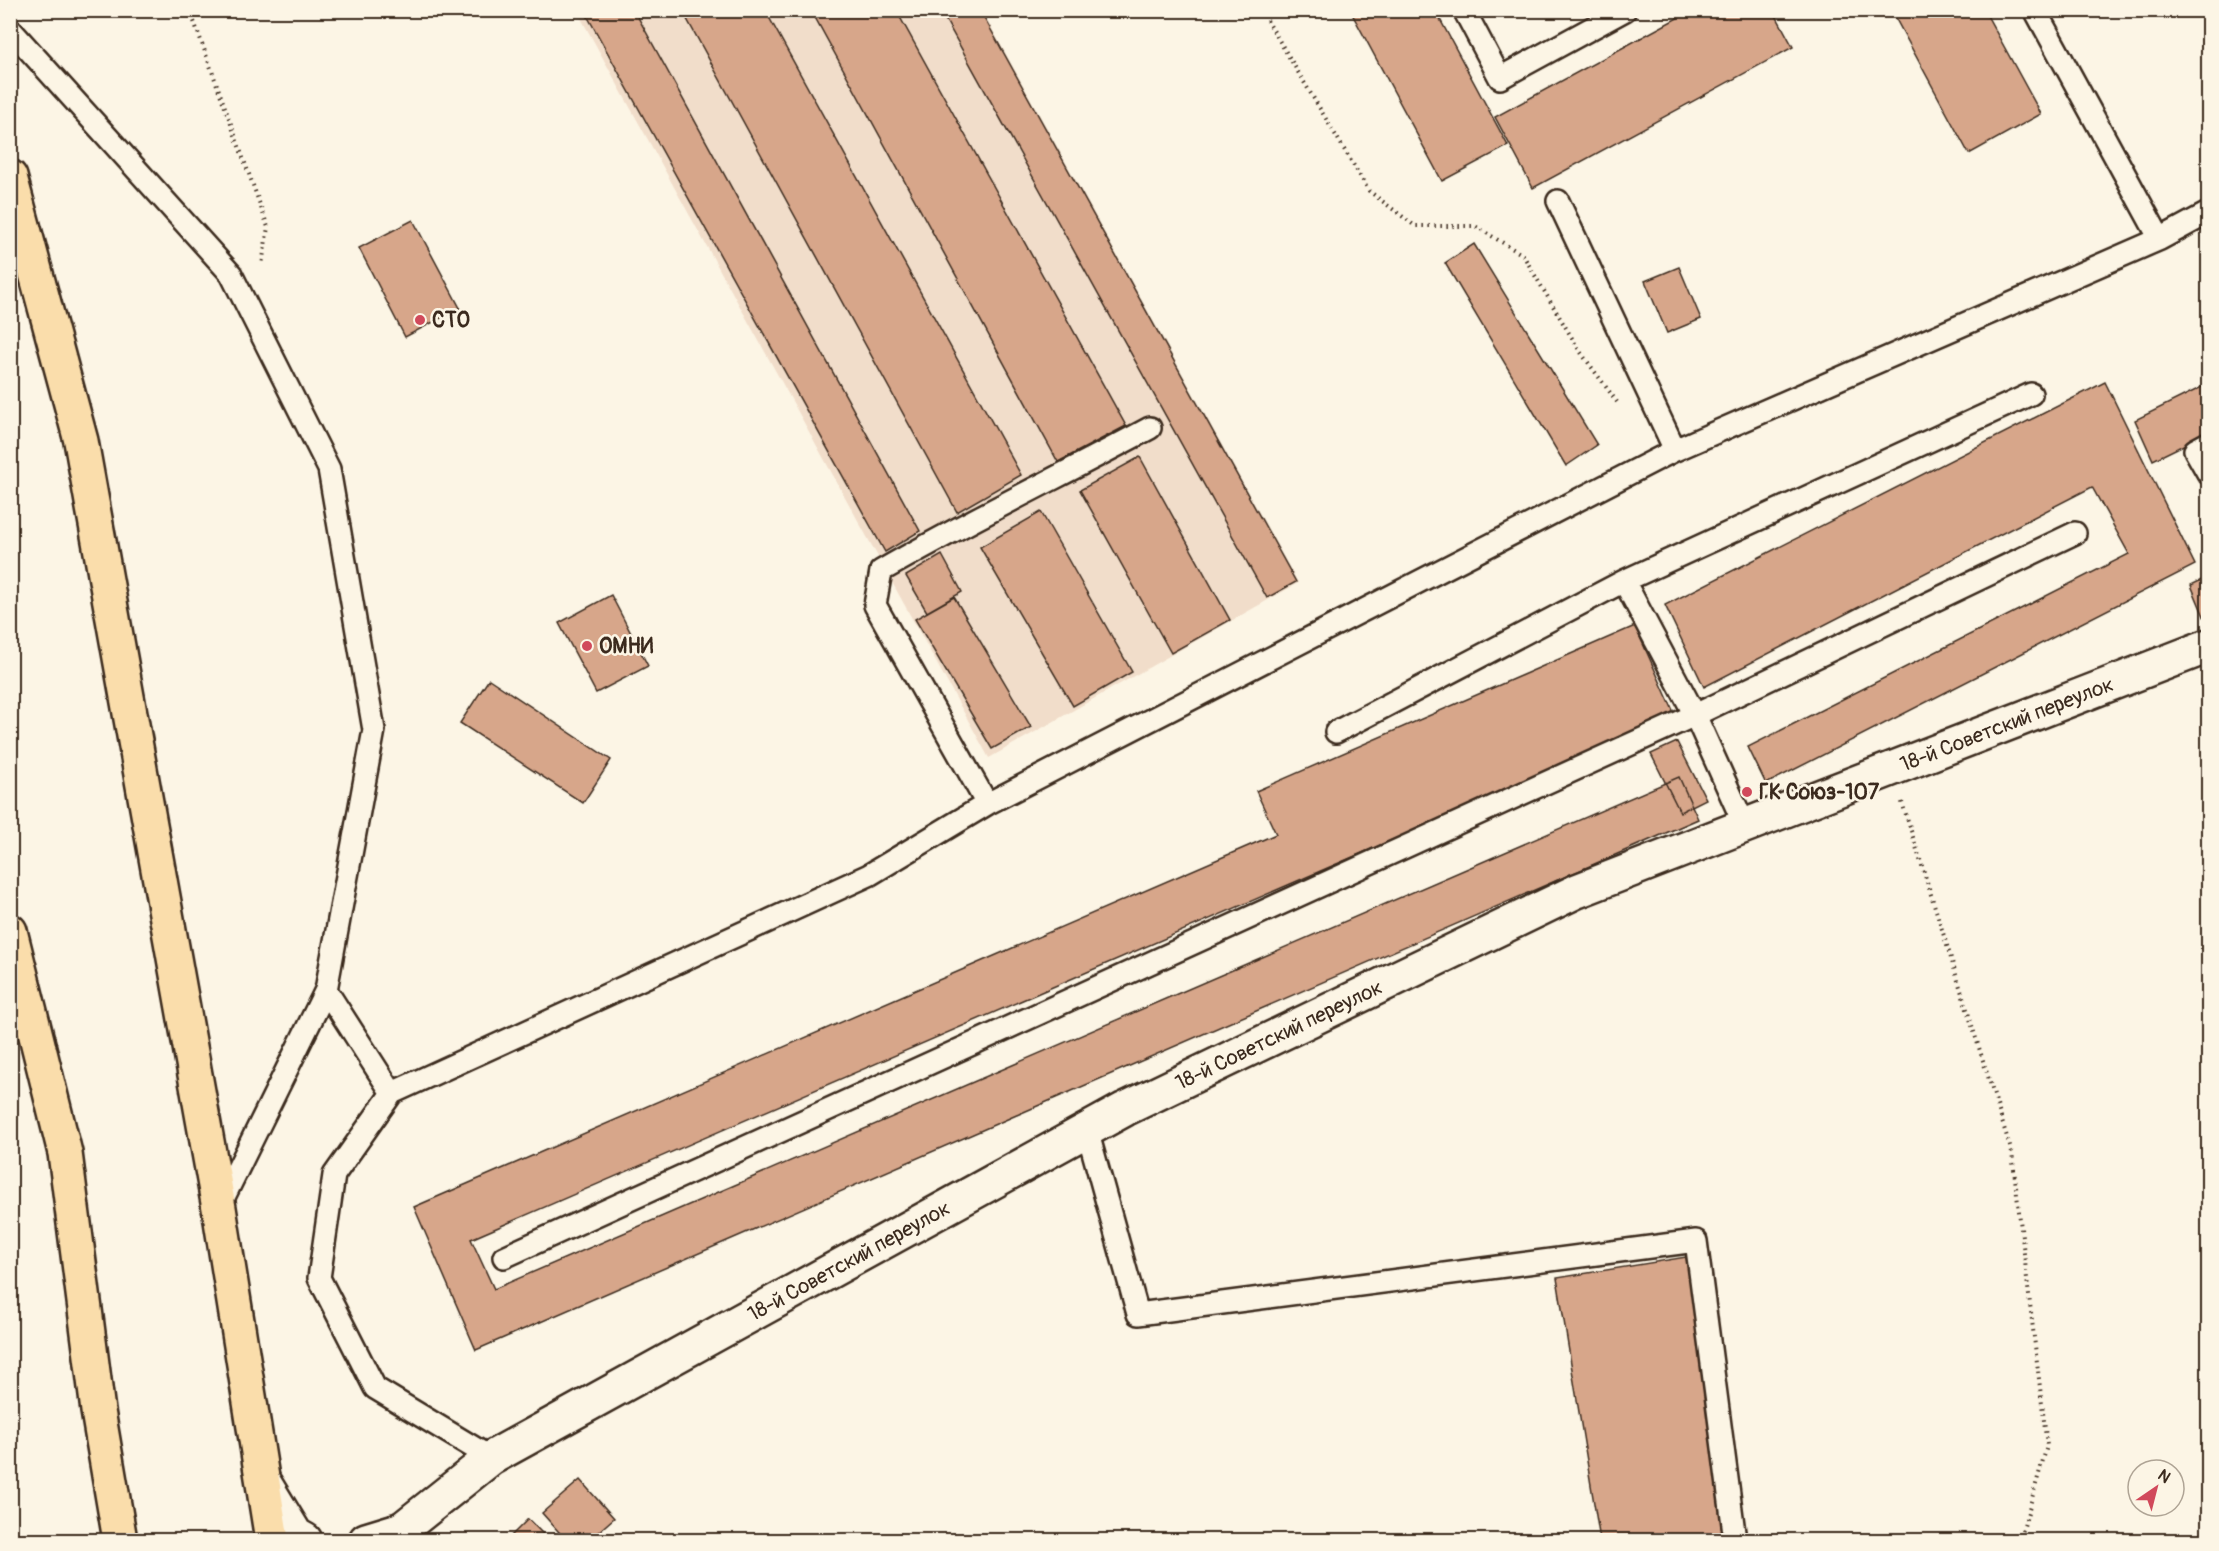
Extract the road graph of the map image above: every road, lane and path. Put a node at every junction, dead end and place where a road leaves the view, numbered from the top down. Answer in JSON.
{"nodes":[{"id":1,"x":190,"y":10,"type":"edge"},
{"id":2,"x":1261,"y":10,"type":"edge"},
{"id":3,"x":1464,"y":10,"type":"edge"},
{"id":4,"x":1625,"y":10,"type":"edge"},
{"id":5,"x":2035,"y":10,"type":"edge"},
{"id":6,"x":10,"y":29,"type":"edge"},
{"id":7,"x":10,"y":177,"type":"edge"},
{"id":8,"x":1558,"y":201,"type":"dead end"},
{"id":9,"x":2208,"y":213,"type":"edge"},
{"id":10,"x":2160,"y":239,"type":"junction"},
{"id":11,"x":252,"y":316,"type":"junction"},
{"id":12,"x":2031,"y":394,"type":"dead end"},
{"id":13,"x":1618,"y":404,"type":"dead end"},
{"id":14,"x":1150,"y":428,"type":"dead end"},
{"id":15,"x":2208,"y":443,"type":"edge"},
{"id":16,"x":1675,"y":450,"type":"junction"},
{"id":17,"x":2208,"y":473,"type":"edge"},
{"id":18,"x":2075,"y":533,"type":"dead end"},
{"id":19,"x":1624,"y":581,"type":"junction"},
{"id":20,"x":2208,"y":646,"type":"edge"},
{"id":21,"x":1695,"y":715,"type":"junction"},
{"id":22,"x":1336,"y":732,"type":"dead end"},
{"id":23,"x":1891,"y":767,"type":"junction"},
{"id":24,"x":987,"y":804,"type":"junction"},
{"id":25,"x":1744,"y":824,"type":"junction"},
{"id":26,"x":10,"y":931,"type":"edge"},
{"id":27,"x":326,"y":990,"type":"junction"},
{"id":28,"x":392,"y":1093,"type":"junction"},
{"id":29,"x":1087,"y":1130,"type":"junction"},
{"id":30,"x":219,"y":1208,"type":"junction"},
{"id":31,"x":504,"y":1257,"type":"dead end"},
{"id":32,"x":490,"y":1458,"type":"junction"},
{"id":33,"x":265,"y":1484,"type":"junction"},
{"id":34,"x":398,"y":1535,"type":"edge"},
{"id":35,"x":120,"y":1540,"type":"edge"},
{"id":36,"x":272,"y":1540,"type":"edge"},
{"id":37,"x":305,"y":1540,"type":"edge"},
{"id":38,"x":366,"y":1540,"type":"edge"},
{"id":39,"x":1735,"y":1540,"type":"edge"},
{"id":40,"x":2020,"y":1540,"type":"edge"}],
"edges":[{"from":1,"to":11,"type":"path"},
{"from":2,"to":13,"type":"path"},
{"from":3,"to":4,"type":"lane"},
{"from":5,"to":10,"type":"lane"},
{"from":6,"to":11,"type":"lane"},
{"from":7,"to":30,"type":"main road"},
{"from":8,"to":16,"type":"lane"},
{"from":9,"to":10,"type":"lane"},
{"from":10,"to":16,"type":"lane"},
{"from":11,"to":27,"type":"lane"},
{"from":12,"to":19,"type":"lane"},
{"from":14,"to":24,"type":"lane"},
{"from":15,"to":17,"type":"lane"},
{"from":16,"to":24,"type":"lane"},
{"from":18,"to":21,"type":"lane"},
{"from":19,"to":21,"type":"lane"},
{"from":19,"to":22,"type":"lane"},
{"from":20,"to":23,"type":"street","name":"18-й Советский переулок"},
{"from":21,"to":25,"type":"lane"},
{"from":21,"to":31,"type":"lane"},
{"from":23,"to":25,"type":"street","name":"18-й Советский переулок"},
{"from":23,"to":40,"type":"path"},
{"from":24,"to":28,"type":"lane"},
{"from":25,"to":29,"type":"street","name":"18-й Советский переулок"},
{"from":26,"to":35,"type":"main road"},
{"from":27,"to":28,"type":"lane"},
{"from":27,"to":30,"type":"lane"},
{"from":28,"to":32,"type":"lane"},
{"from":29,"to":32,"type":"street","name":"18-й Советский переулок"},
{"from":29,"to":39,"type":"lane"},
{"from":30,"to":33,"type":"main road"},
{"from":32,"to":34,"type":"street","name":"18-й Советский переулок"},
{"from":33,"to":36,"type":"main road"},
{"from":33,"to":37,"type":"street"},
{"from":34,"to":38,"type":"street"}]}
